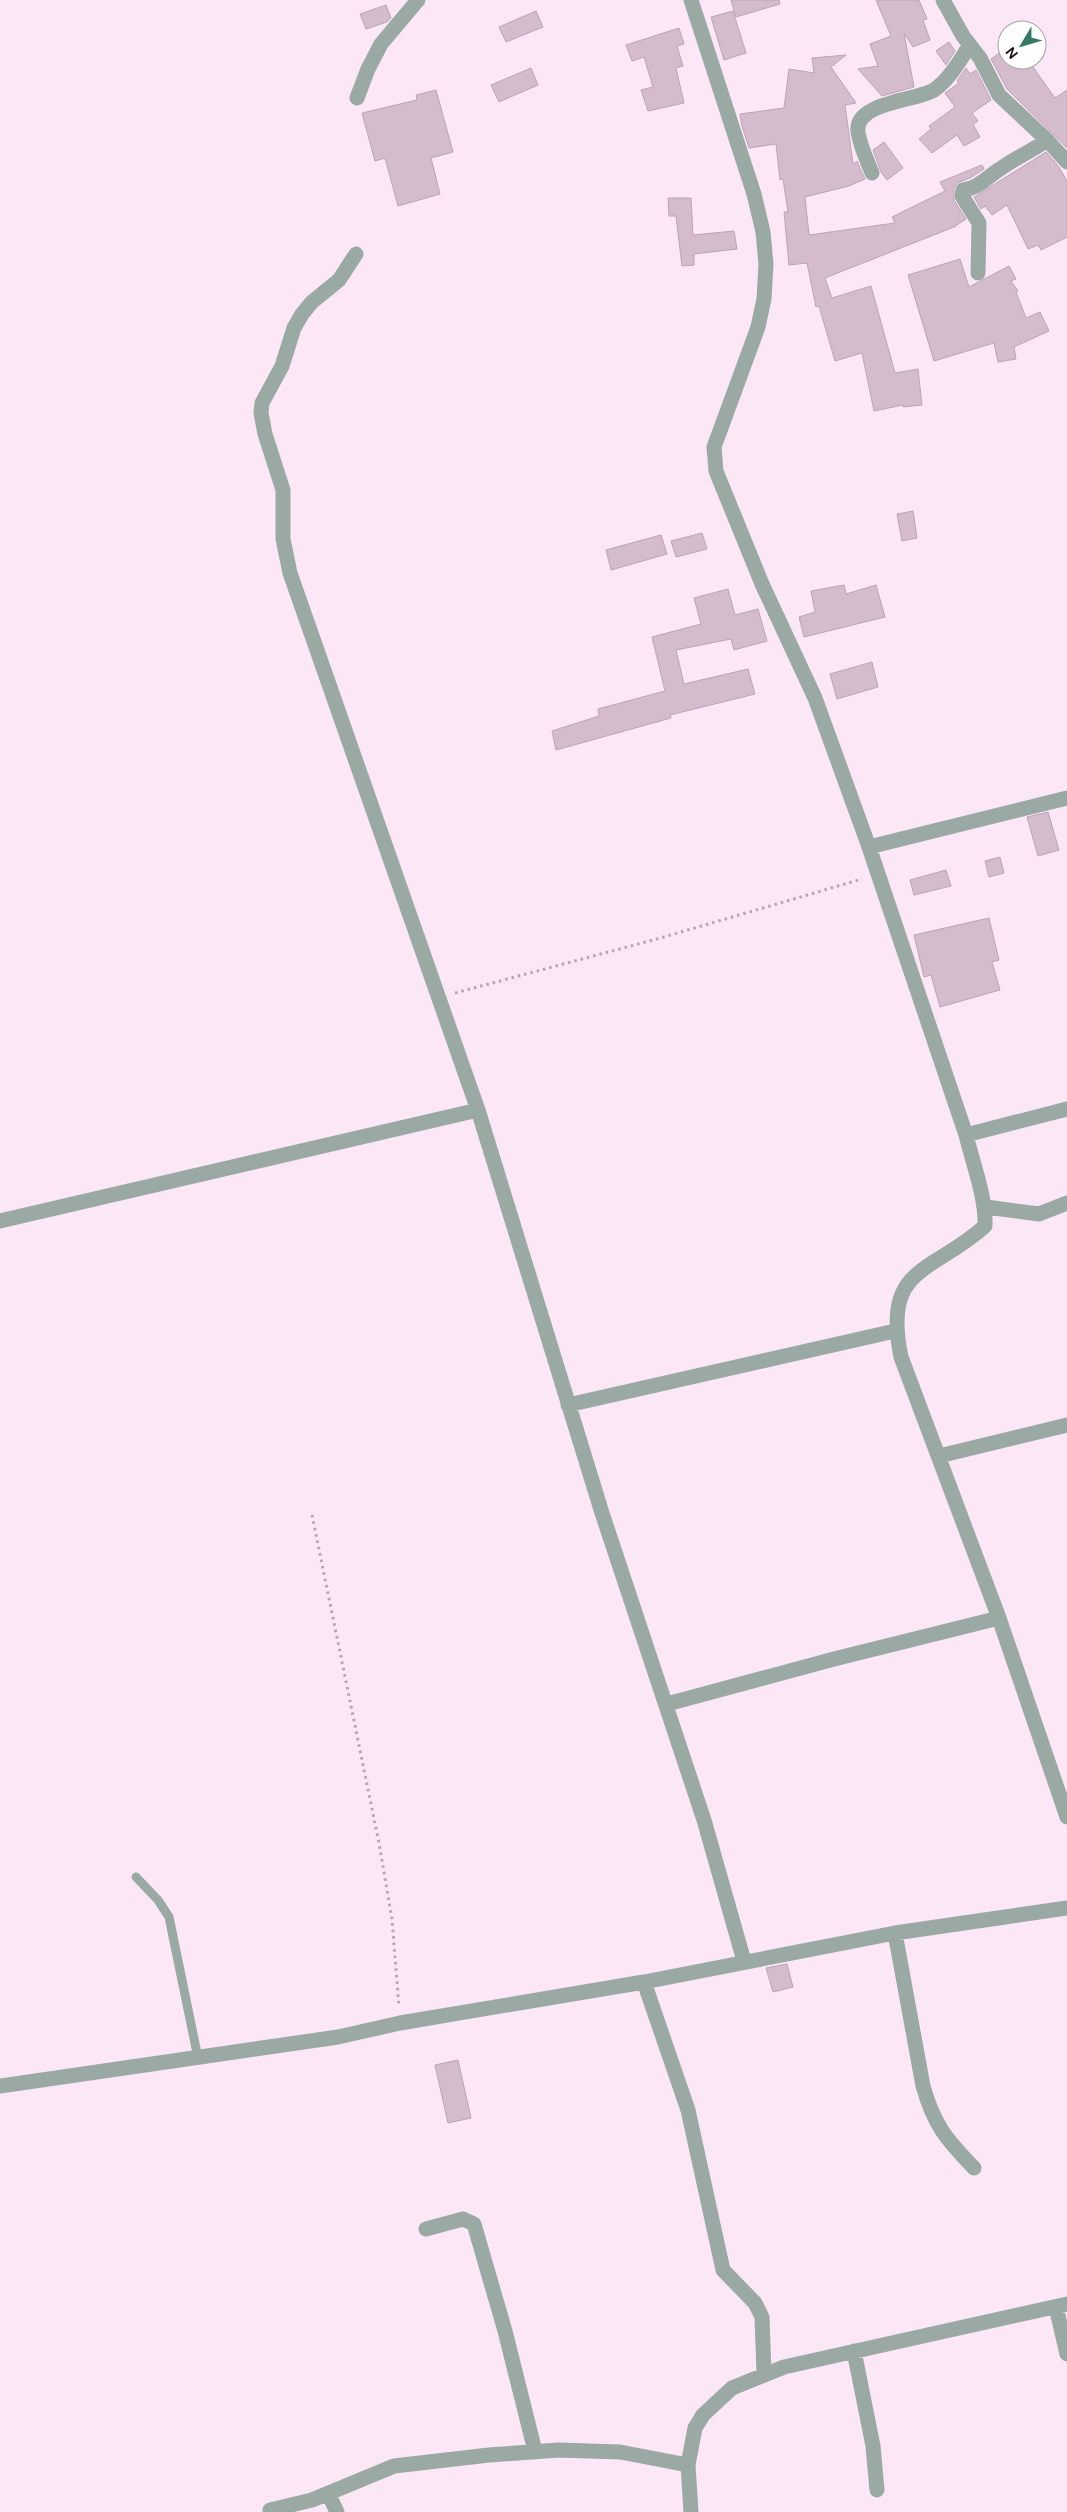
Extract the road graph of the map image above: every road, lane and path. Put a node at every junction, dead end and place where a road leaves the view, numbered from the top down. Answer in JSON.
{"nodes":[{"id":1,"x":418,"y":0,"type":"edge"},
{"id":2,"x":691,"y":0,"type":"edge"},
{"id":3,"x":943,"y":0,"type":"edge"},
{"id":4,"x":970,"y":44,"type":"junction"},
{"id":5,"x":357,"y":98,"type":"dead end"},
{"id":6,"x":1047,"y":140,"type":"junction"},
{"id":7,"x":1067,"y":162,"type":"edge"},
{"id":8,"x":872,"y":172,"type":"dead end"},
{"id":9,"x":356,"y":254,"type":"dead end"},
{"id":10,"x":978,"y":272,"type":"dead end"},
{"id":11,"x":1067,"y":798,"type":"edge"},
{"id":12,"x":869,"y":847,"type":"junction"},
{"id":13,"x":877,"y":874,"type":"junction"},
{"id":14,"x":439,"y":998,"type":"junction"},
{"id":15,"x":1067,"y":1108,"type":"edge"},
{"id":16,"x":478,"y":1110,"type":"junction"},
{"id":17,"x":966,"y":1135,"type":"junction"},
{"id":18,"x":1067,"y":1203,"type":"edge"},
{"id":19,"x":986,"y":1207,"type":"junction"},
{"id":20,"x":0,"y":1221,"type":"edge"},
{"id":21,"x":896,"y":1331,"type":"junction"},
{"id":22,"x":568,"y":1405,"type":"junction"},
{"id":23,"x":1067,"y":1425,"type":"edge"},
{"id":24,"x":939,"y":1456,"type":"junction"},
{"id":25,"x":312,"y":1516,"type":"dead end"},
{"id":26,"x":999,"y":1618,"type":"junction"},
{"id":27,"x":666,"y":1704,"type":"junction"},
{"id":28,"x":1067,"y":1817,"type":"edge"},
{"id":29,"x":136,"y":1877,"type":"dead end"},
{"id":30,"x":1067,"y":1908,"type":"edge"},
{"id":31,"x":895,"y":1933,"type":"junction"},
{"id":32,"x":744,"y":1961,"type":"junction"},
{"id":33,"x":644,"y":1982,"type":"junction"},
{"id":34,"x":400,"y":2023,"type":"junction"},
{"id":35,"x":198,"y":2058,"type":"junction"},
{"id":36,"x":0,"y":2086,"type":"edge"},
{"id":37,"x":974,"y":2168,"type":"dead end"},
{"id":38,"x":426,"y":2229,"type":"dead end"},
{"id":39,"x":1061,"y":2306,"type":"edge"},
{"id":40,"x":854,"y":2351,"type":"junction"},
{"id":41,"x":1067,"y":2354,"type":"edge"},
{"id":42,"x":764,"y":2374,"type":"junction"},
{"id":43,"x":535,"y":2451,"type":"junction"},
{"id":44,"x":688,"y":2465,"type":"junction"},
{"id":45,"x":877,"y":2490,"type":"dead end"},
{"id":46,"x":328,"y":2494,"type":"junction"},
{"id":47,"x":270,"y":2510,"type":"dead end"},
{"id":48,"x":337,"y":2512,"type":"edge"},
{"id":49,"x":691,"y":2512,"type":"edge"}],
"edges":[{"from":1,"to":5,"type":"street"},
{"from":2,"to":12,"type":"street"},
{"from":3,"to":4,"type":"street"},
{"from":4,"to":6,"type":"street"},
{"from":4,"to":8,"type":"street"},
{"from":6,"to":7,"type":"street"},
{"from":6,"to":10,"type":"street"},
{"from":9,"to":14,"type":"street"},
{"from":11,"to":12,"type":"street"},
{"from":12,"to":13,"type":"street"},
{"from":13,"to":14,"type":"path"},
{"from":13,"to":17,"type":"street"},
{"from":14,"to":16,"type":"street"},
{"from":15,"to":17,"type":"street"},
{"from":16,"to":20,"type":"street"},
{"from":16,"to":22,"type":"street"},
{"from":17,"to":19,"type":"street"},
{"from":18,"to":19,"type":"street"},
{"from":19,"to":21,"type":"street"},
{"from":21,"to":22,"type":"street"},
{"from":21,"to":24,"type":"street"},
{"from":22,"to":27,"type":"street"},
{"from":23,"to":24,"type":"street"},
{"from":24,"to":26,"type":"street"},
{"from":25,"to":34,"type":"path"},
{"from":26,"to":27,"type":"street"},
{"from":26,"to":28,"type":"street"},
{"from":27,"to":32,"type":"street"},
{"from":29,"to":35,"type":"lane"},
{"from":30,"to":31,"type":"street"},
{"from":31,"to":32,"type":"street"},
{"from":31,"to":37,"type":"street"},
{"from":32,"to":33,"type":"street"},
{"from":33,"to":34,"type":"street"},
{"from":33,"to":42,"type":"street"},
{"from":34,"to":35,"type":"street"},
{"from":35,"to":36,"type":"street"},
{"from":38,"to":43,"type":"street"},
{"from":39,"to":40,"type":"street"},
{"from":39,"to":41,"type":"street"},
{"from":40,"to":42,"type":"street"},
{"from":40,"to":45,"type":"street"},
{"from":42,"to":44,"type":"street"},
{"from":43,"to":44,"type":"street"},
{"from":43,"to":46,"type":"street"},
{"from":44,"to":49,"type":"street"},
{"from":46,"to":47,"type":"street"},
{"from":46,"to":48,"type":"street"}]}
